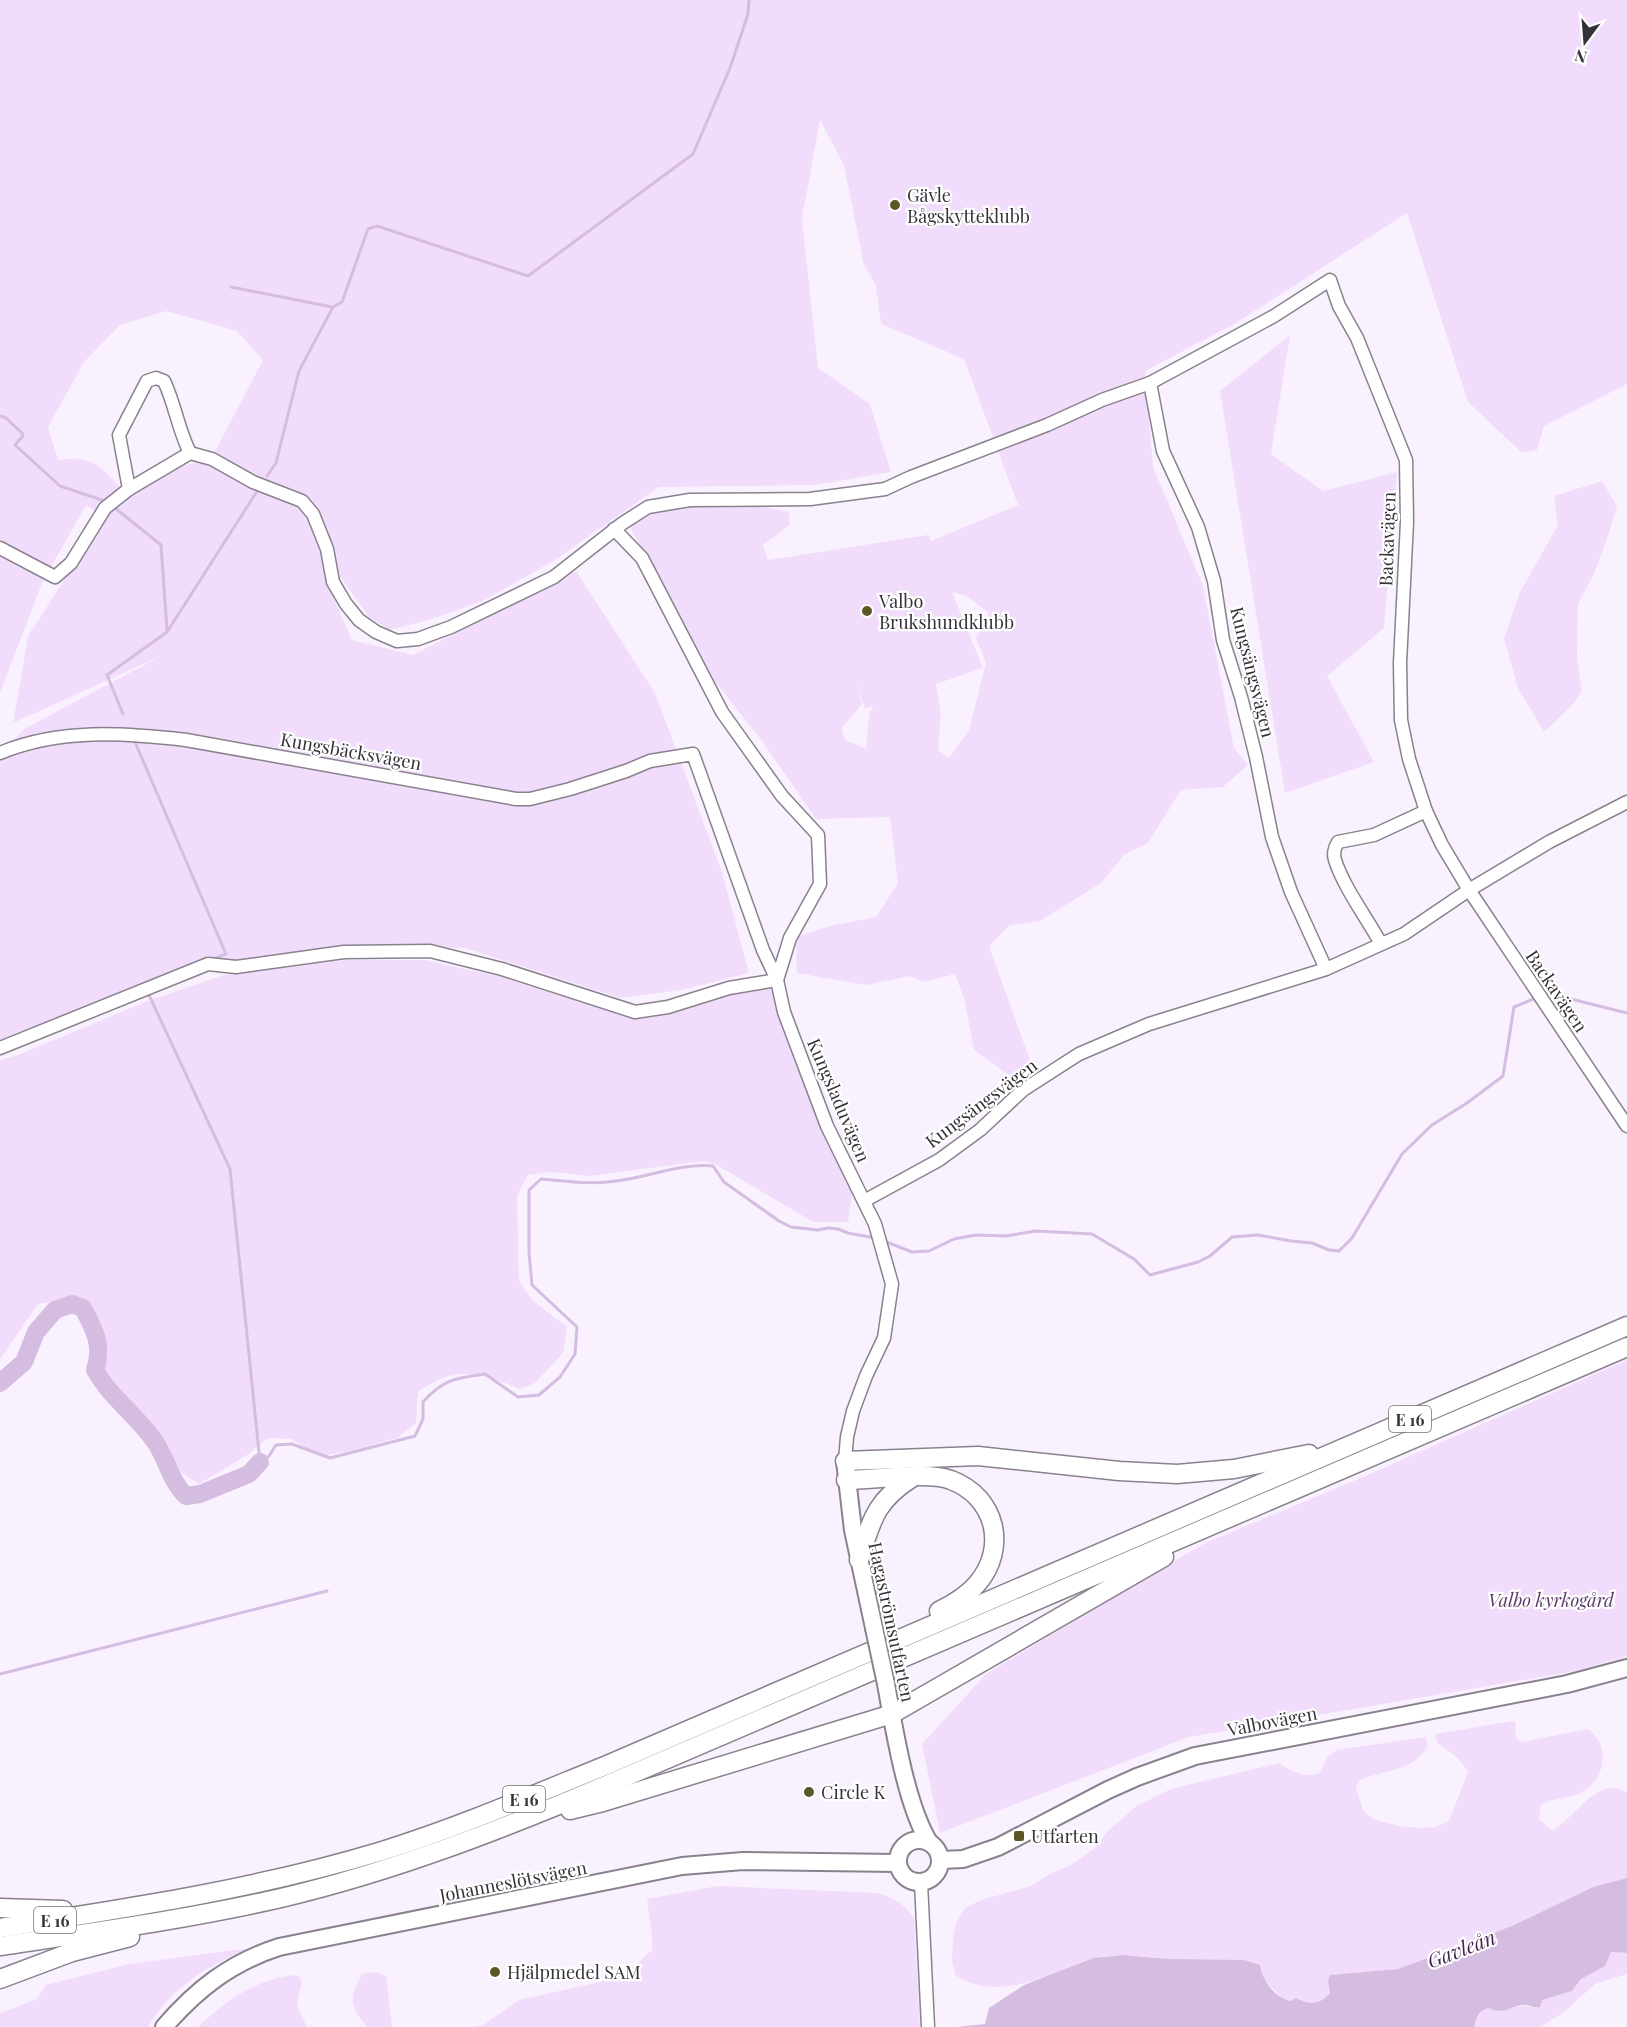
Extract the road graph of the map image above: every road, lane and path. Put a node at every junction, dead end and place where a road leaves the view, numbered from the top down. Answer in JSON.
{"nodes":[{"id":1,"x":1150,"y":383,"type":"junction"},
{"id":2,"x":190,"y":453,"type":"junction"},
{"id":3,"x":129,"y":489,"type":"junction"},
{"id":4,"x":614,"y":529,"type":"junction"},
{"id":5,"x":0,"y":548,"type":"edge"},
{"id":6,"x":0,"y":753,"type":"edge"},
{"id":7,"x":693,"y":754,"type":"joint"},
{"id":8,"x":1627,"y":802,"type":"edge"},
{"id":9,"x":1426,"y":811,"type":"junction"},
{"id":10,"x":1469,"y":890,"type":"junction"},
{"id":11,"x":1382,"y":944,"type":"junction"},
{"id":12,"x":1326,"y":969,"type":"junction"},
{"id":13,"x":777,"y":980,"type":"junction"},
{"id":14,"x":0,"y":1048,"type":"edge"},
{"id":15,"x":1627,"y":1126,"type":"edge"},
{"id":16,"x":864,"y":1201,"type":"junction"},
{"id":17,"x":1627,"y":1326,"type":"edge"},
{"id":18,"x":1627,"y":1347,"type":"edge"},
{"id":19,"x":1346,"y":1447,"type":"junction"},
{"id":20,"x":846,"y":1471,"type":"junction"},
{"id":21,"x":913,"y":1477,"type":"junction"},
{"id":22,"x":1237,"y":1515,"type":"junction"},
{"id":23,"x":859,"y":1560,"type":"junction"},
{"id":24,"x":848,"y":1660,"type":"junction"},
{"id":25,"x":1627,"y":1668,"type":"edge"},
{"id":26,"x":892,"y":1714,"type":"junction"},
{"id":27,"x":909,"y":1788,"type":"junction"},
{"id":28,"x":519,"y":1822,"type":"junction"},
{"id":29,"x":929,"y":1842,"type":"junction"},
{"id":30,"x":905,"y":1845,"type":"junction"},
{"id":31,"x":941,"y":1860,"type":"junction"},
{"id":32,"x":898,"y":1863,"type":"junction"},
{"id":33,"x":921,"y":1883,"type":"junction"},
{"id":34,"x":0,"y":1908,"type":"edge"},
{"id":35,"x":110,"y":1911,"type":"junction"},
{"id":36,"x":221,"y":1911,"type":"junction"},
{"id":37,"x":0,"y":1928,"type":"edge"},
{"id":38,"x":0,"y":1946,"type":"edge"},
{"id":39,"x":0,"y":1978,"type":"edge"},
{"id":40,"x":164,"y":2027,"type":"edge"},
{"id":41,"x":928,"y":2027,"type":"edge"}],
"edges":[{"from":1,"to":4,"type":"street"},
{"from":1,"to":9,"type":"street","name":"Backavägen"},
{"from":1,"to":12,"type":"street","name":"Kungsängsvägen"},
{"from":2,"to":3,"type":"street"},
{"from":2,"to":3,"type":"street"},
{"from":2,"to":4,"type":"street"},
{"from":3,"to":5,"type":"street"},
{"from":4,"to":13,"type":"street"},
{"from":6,"to":7,"type":"street","name":"Kungsbäcksvägen"},
{"from":7,"to":13,"type":"street","name":"Kungsladuvägen"},
{"from":8,"to":10,"type":"street","name":"Kungsängsvägen"},
{"from":9,"to":10,"type":"street","name":"Backavägen"},
{"from":9,"to":11,"type":"street"},
{"from":10,"to":11,"type":"street","name":"Kungsängsvägen"},
{"from":10,"to":15,"type":"street","name":"Backavägen"},
{"from":11,"to":12,"type":"street","name":"Kungsängsvägen"},
{"from":12,"to":16,"type":"street","name":"Kungsängsvägen"},
{"from":13,"to":14,"type":"street"},
{"from":13,"to":16,"type":"street","name":"Kungsladuvägen"},
{"from":16,"to":20,"type":"street","name":"Kungsladuvägen"},
{"from":17,"to":19,"type":"highway","number":"E 16"},
{"from":18,"to":22,"type":"highway","number":"E 16"},
{"from":19,"to":20,"type":"highway"},
{"from":19,"to":24,"type":"highway","number":"E 16"},
{"from":20,"to":21,"type":"highway"},
{"from":20,"to":23,"type":"main road","name":"Hagaströmsutfarten"},
{"from":21,"to":23,"type":"highway"},
{"from":21,"to":24,"type":"highway"},
{"from":22,"to":26,"type":"highway"},
{"from":22,"to":28,"type":"highway","number":"E 16"},
{"from":23,"to":26,"type":"main road","name":"Hagaströmsutfarten","bridge":true},
{"from":24,"to":35,"type":"highway","number":"E 16"},
{"from":25,"to":31,"type":"main road","name":"Valbovägen"},
{"from":26,"to":27,"type":"main road","name":"Hagaströmsutfarten"},
{"from":26,"to":28,"type":"highway"},
{"from":27,"to":29,"type":"main road","name":"Hagaströmsutfarten"},
{"from":27,"to":30,"type":"main road","name":"Hagaströmsutfarten"},
{"from":28,"to":36,"type":"highway","number":"E 16"},
{"from":29,"to":30,"type":"main road"},
{"from":29,"to":31,"type":"main road","name":"Hagaströmsutfarten"},
{"from":30,"to":32,"type":"main road","name":"Hagaströmsutfarten"},
{"from":31,"to":33,"type":"main road"},
{"from":32,"to":33,"type":"main road"},
{"from":32,"to":40,"type":"main road","name":"Johanneslötsvägen"},
{"from":33,"to":41,"type":"street"},
{"from":34,"to":35,"type":"highway"},
{"from":35,"to":37,"type":"highway","number":"E 16"},
{"from":36,"to":38,"type":"highway","number":"E 16"},
{"from":36,"to":39,"type":"highway"}]}
